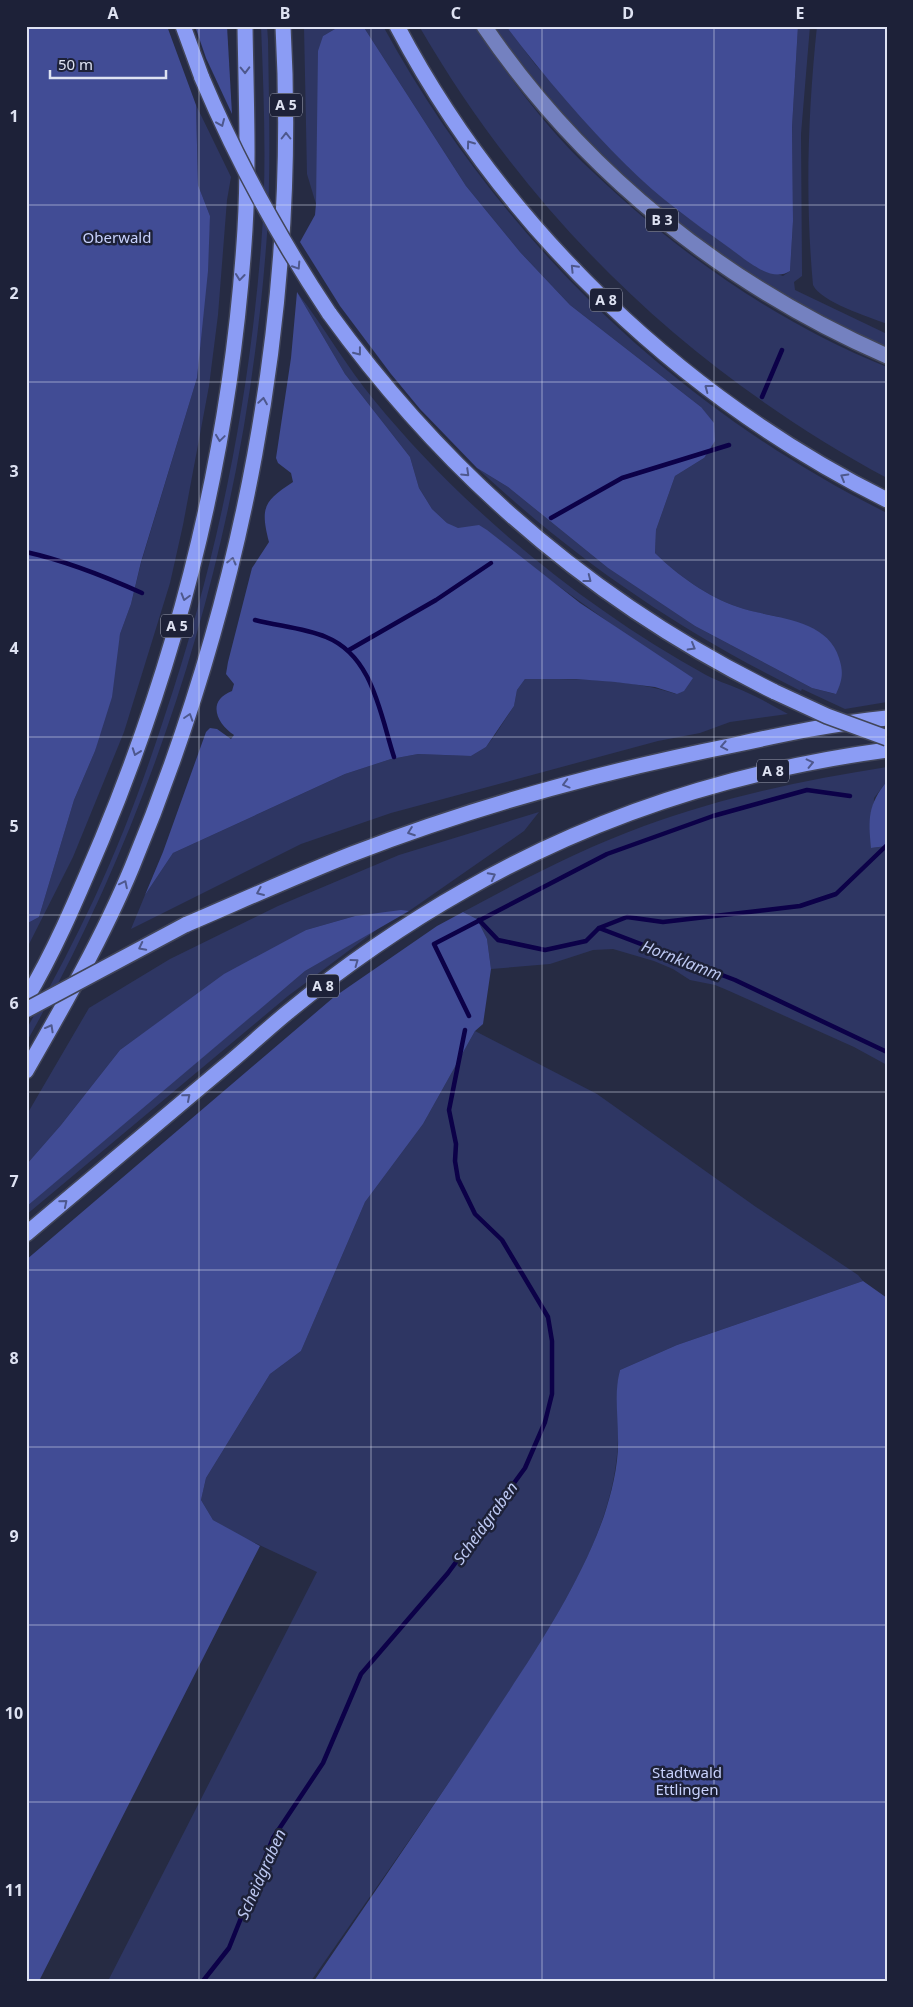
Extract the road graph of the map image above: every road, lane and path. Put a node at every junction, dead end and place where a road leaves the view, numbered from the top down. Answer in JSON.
{"nodes":[{"id":1,"x":183,"y":26,"type":"edge"},
{"id":2,"x":245,"y":26,"type":"edge"},
{"id":3,"x":283,"y":26,"type":"edge"},
{"id":4,"x":396,"y":26,"type":"edge"},
{"id":5,"x":484,"y":26,"type":"edge"},
{"id":6,"x":887,"y":356,"type":"edge"},
{"id":7,"x":887,"y":500,"type":"edge"},
{"id":8,"x":887,"y":718,"type":"edge"},
{"id":9,"x":887,"y":738,"type":"edge"},
{"id":10,"x":887,"y":750,"type":"edge"},
{"id":11,"x":26,"y":999,"type":"edge"},
{"id":12,"x":26,"y":1010,"type":"edge"},
{"id":13,"x":26,"y":1071,"type":"edge"},
{"id":14,"x":26,"y":1234,"type":"edge"}],
"edges":[{"from":1,"to":9,"type":"highway","one_way":true,"bridge":true},
{"from":2,"to":11,"type":"highway","number":"A 5","one_way":true},
{"from":13,"to":3,"type":"highway","number":"A 5","one_way":true},
{"from":7,"to":4,"type":"highway","number":"A 8","one_way":true},
{"from":5,"to":6,"type":"main road","number":"B 3"},
{"from":8,"to":12,"type":"highway","number":"A 8","one_way":true,"bridge":true},
{"from":14,"to":10,"type":"highway","number":"A 8","one_way":true}]}
